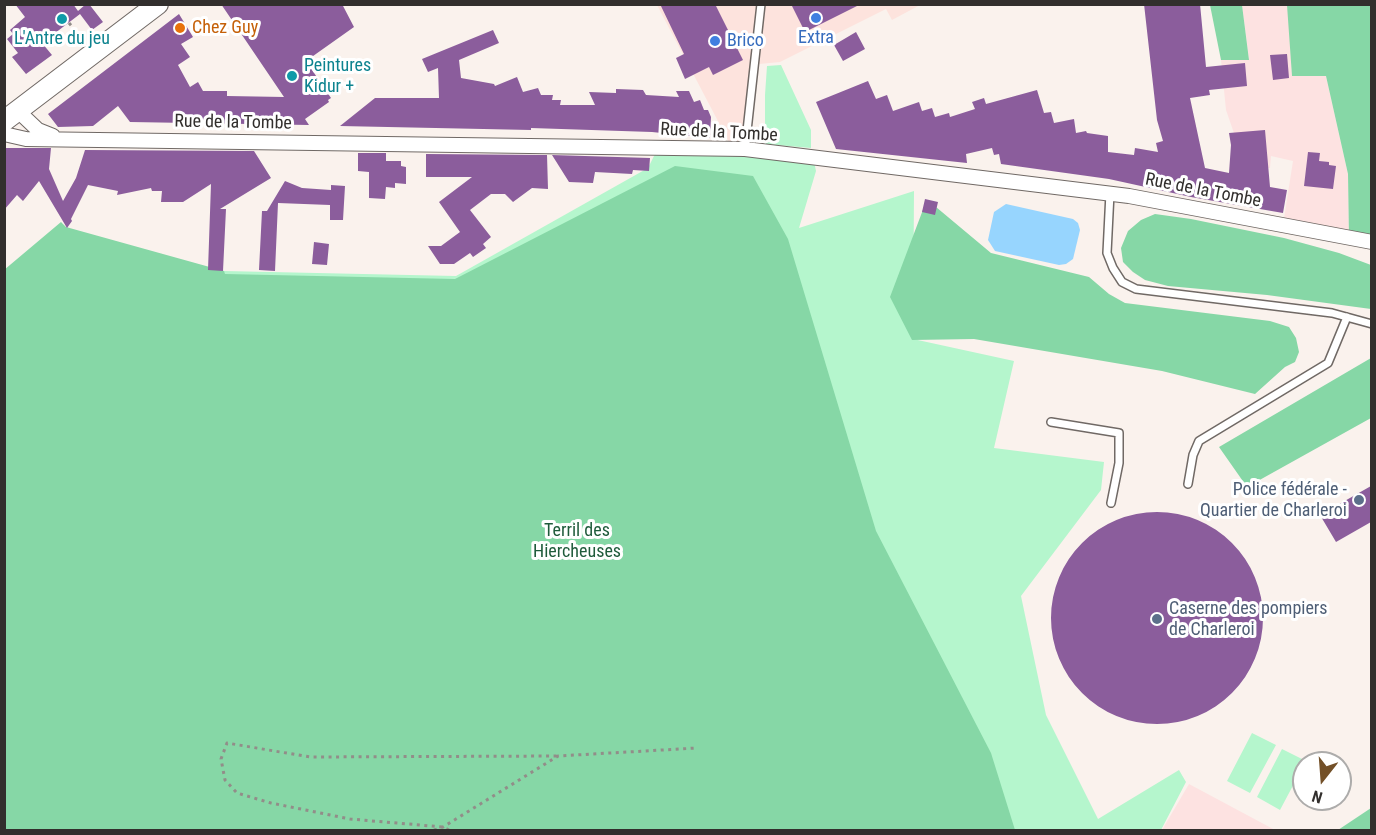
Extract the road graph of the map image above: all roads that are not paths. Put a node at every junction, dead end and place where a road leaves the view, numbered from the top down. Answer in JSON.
{"nodes":[{"id":1,"x":158,"y":4,"type":"edge"},
{"id":2,"x":761,"y":4,"type":"edge"},
{"id":3,"x":11,"y":116,"type":"edge"},
{"id":4,"x":4,"y":134,"type":"edge"},
{"id":5,"x":61,"y":138,"type":"junction"},
{"id":6,"x":745,"y":149,"type":"junction"},
{"id":7,"x":1110,"y":193,"type":"junction"},
{"id":8,"x":1370,"y":242,"type":"edge"},
{"id":9,"x":1347,"y":317,"type":"junction"},
{"id":10,"x":1371,"y":324,"type":"edge"},
{"id":11,"x":1051,"y":422,"type":"dead end"},
{"id":12,"x":1188,"y":484,"type":"dead end"},
{"id":13,"x":1111,"y":503,"type":"dead end"}],
"edges":[{"from":1,"to":3,"type":"main road"},
{"from":2,"to":6,"type":"lane"},
{"from":3,"to":5,"type":"street","name":"Rue de la Tombe"},
{"from":4,"to":5,"type":"street","name":"Rue de la Tombe"},
{"from":5,"to":6,"type":"street","name":"Rue de la Tombe"},
{"from":6,"to":7,"type":"street","name":"Rue de la Tombe"},
{"from":7,"to":8,"type":"street","name":"Rue de la Tombe"},
{"from":7,"to":9,"type":"lane"},
{"from":9,"to":10,"type":"lane"},
{"from":9,"to":12,"type":"lane"},
{"from":11,"to":13,"type":"lane"}]}
